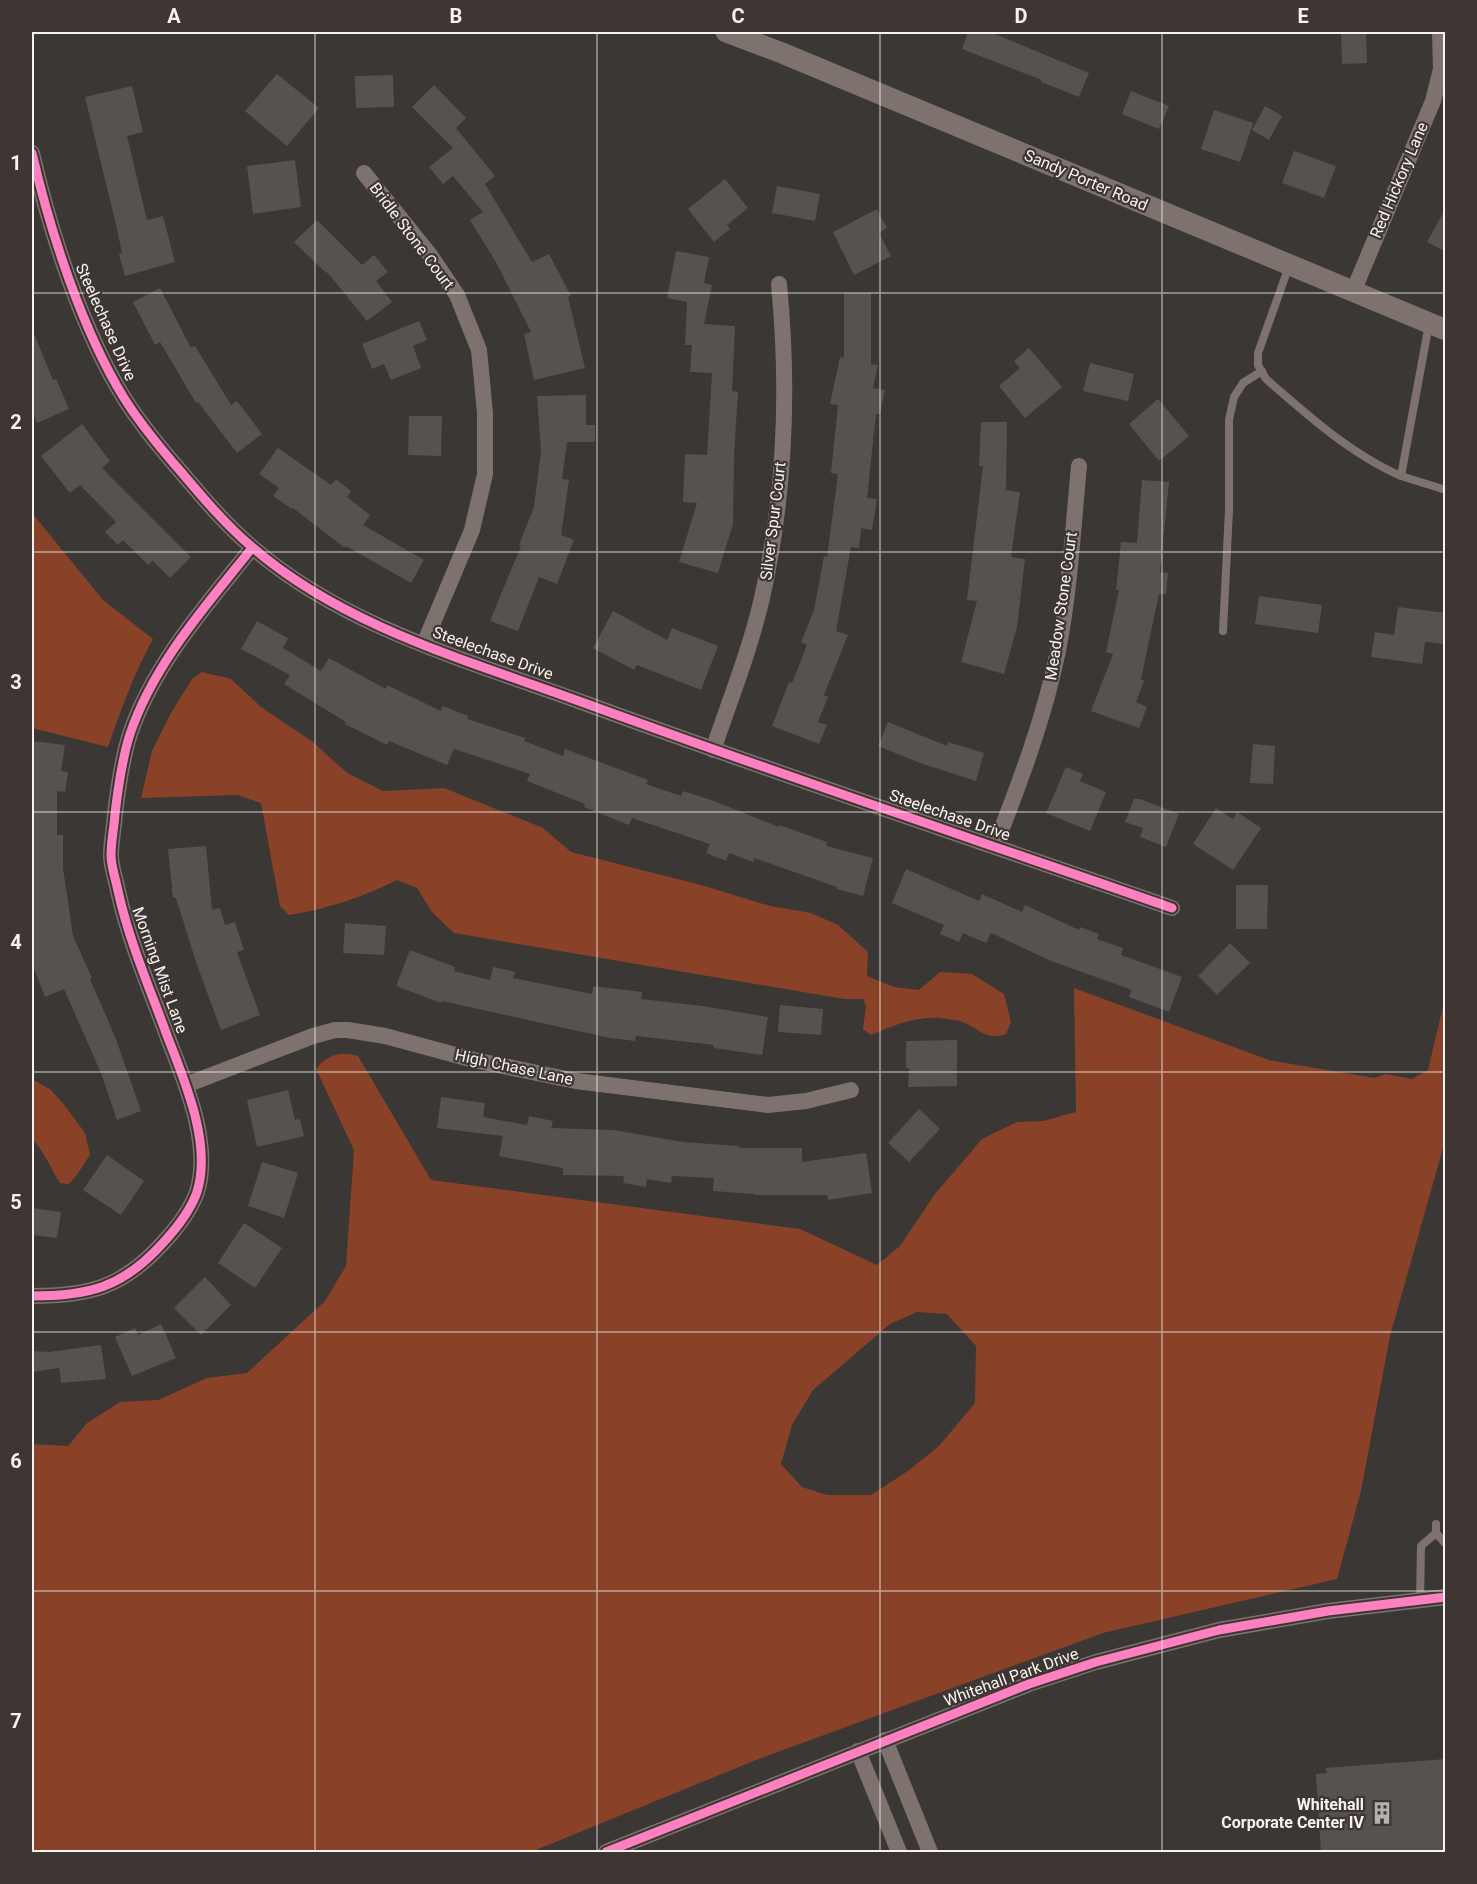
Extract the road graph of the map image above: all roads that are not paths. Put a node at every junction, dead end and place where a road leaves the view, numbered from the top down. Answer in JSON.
{"nodes":[{"id":1,"x":726,"y":32,"type":"edge"},
{"id":2,"x":1440,"y":32,"type":"edge"},
{"id":3,"x":32,"y":153,"type":"edge"},
{"id":4,"x":364,"y":173,"type":"dead end"},
{"id":5,"x":1289,"y":265,"type":"junction"},
{"id":6,"x":779,"y":284,"type":"dead end"},
{"id":7,"x":1353,"y":292,"type":"junction"},
{"id":8,"x":1437,"y":327,"type":"edge"},
{"id":9,"x":1262,"y":370,"type":"junction"},
{"id":10,"x":1079,"y":466,"type":"dead end"},
{"id":11,"x":1401,"y":476,"type":"junction"},
{"id":12,"x":1446,"y":490,"type":"edge"},
{"id":13,"x":252,"y":548,"type":"junction"},
{"id":14,"x":1223,"y":631,"type":"dead end"},
{"id":15,"x":424,"y":644,"type":"junction"},
{"id":16,"x":713,"y":750,"type":"junction"},
{"id":17,"x":995,"y":846,"type":"junction"},
{"id":18,"x":1172,"y":908,"type":"dead end"},
{"id":19,"x":186,"y":1085,"type":"junction"},
{"id":20,"x":851,"y":1090,"type":"dead end"},
{"id":21,"x":32,"y":1296,"type":"edge"},
{"id":22,"x":1446,"y":1544,"type":"edge"},
{"id":23,"x":1446,"y":1598,"type":"edge"},
{"id":24,"x":1420,"y":1600,"type":"junction"},
{"id":25,"x":885,"y":1740,"type":"junction"},
{"id":26,"x":858,"y":1751,"type":"junction"},
{"id":27,"x":606,"y":1852,"type":"edge"},
{"id":28,"x":899,"y":1852,"type":"edge"},
{"id":29,"x":930,"y":1852,"type":"edge"}],
"edges":[{"from":1,"to":5,"type":"street","name":"Sandy Porter Road"},
{"from":2,"to":7,"type":"street","name":"Red Hickory Lane"},
{"from":3,"to":13,"type":"street","name":"Steelechase Drive"},
{"from":4,"to":15,"type":"street","name":"Bridle Stone Court"},
{"from":5,"to":7,"type":"street","name":"Sandy Porter Road"},
{"from":5,"to":9,"type":"lane"},
{"from":6,"to":16,"type":"street","name":"Silver Spur Court"},
{"from":7,"to":8,"type":"street","name":"Sandy Porter Road"},
{"from":8,"to":11,"type":"lane"},
{"from":9,"to":11,"type":"lane"},
{"from":9,"to":14,"type":"lane"},
{"from":10,"to":17,"type":"street","name":"Meadow Stone Court"},
{"from":11,"to":12,"type":"lane"},
{"from":13,"to":15,"type":"street","name":"Steelechase Drive"},
{"from":13,"to":19,"type":"street","name":"Morning Mist Lane"},
{"from":15,"to":16,"type":"street","name":"Steelechase Drive"},
{"from":16,"to":17,"type":"street","name":"Steelechase Drive"},
{"from":17,"to":18,"type":"street","name":"Steelechase Drive"},
{"from":19,"to":20,"type":"street","name":"High Chase Lane"},
{"from":19,"to":21,"type":"street","name":"Morning Mist Lane"},
{"from":22,"to":24,"type":"lane"},
{"from":23,"to":24,"type":"street","name":"Whitehall Park Drive"},
{"from":24,"to":25,"type":"street","name":"Whitehall Park Drive"},
{"from":25,"to":26,"type":"street","name":"Whitehall Park Drive"},
{"from":25,"to":29,"type":"street"},
{"from":26,"to":27,"type":"street","name":"Whitehall Park Drive"},
{"from":26,"to":28,"type":"street"}]}
